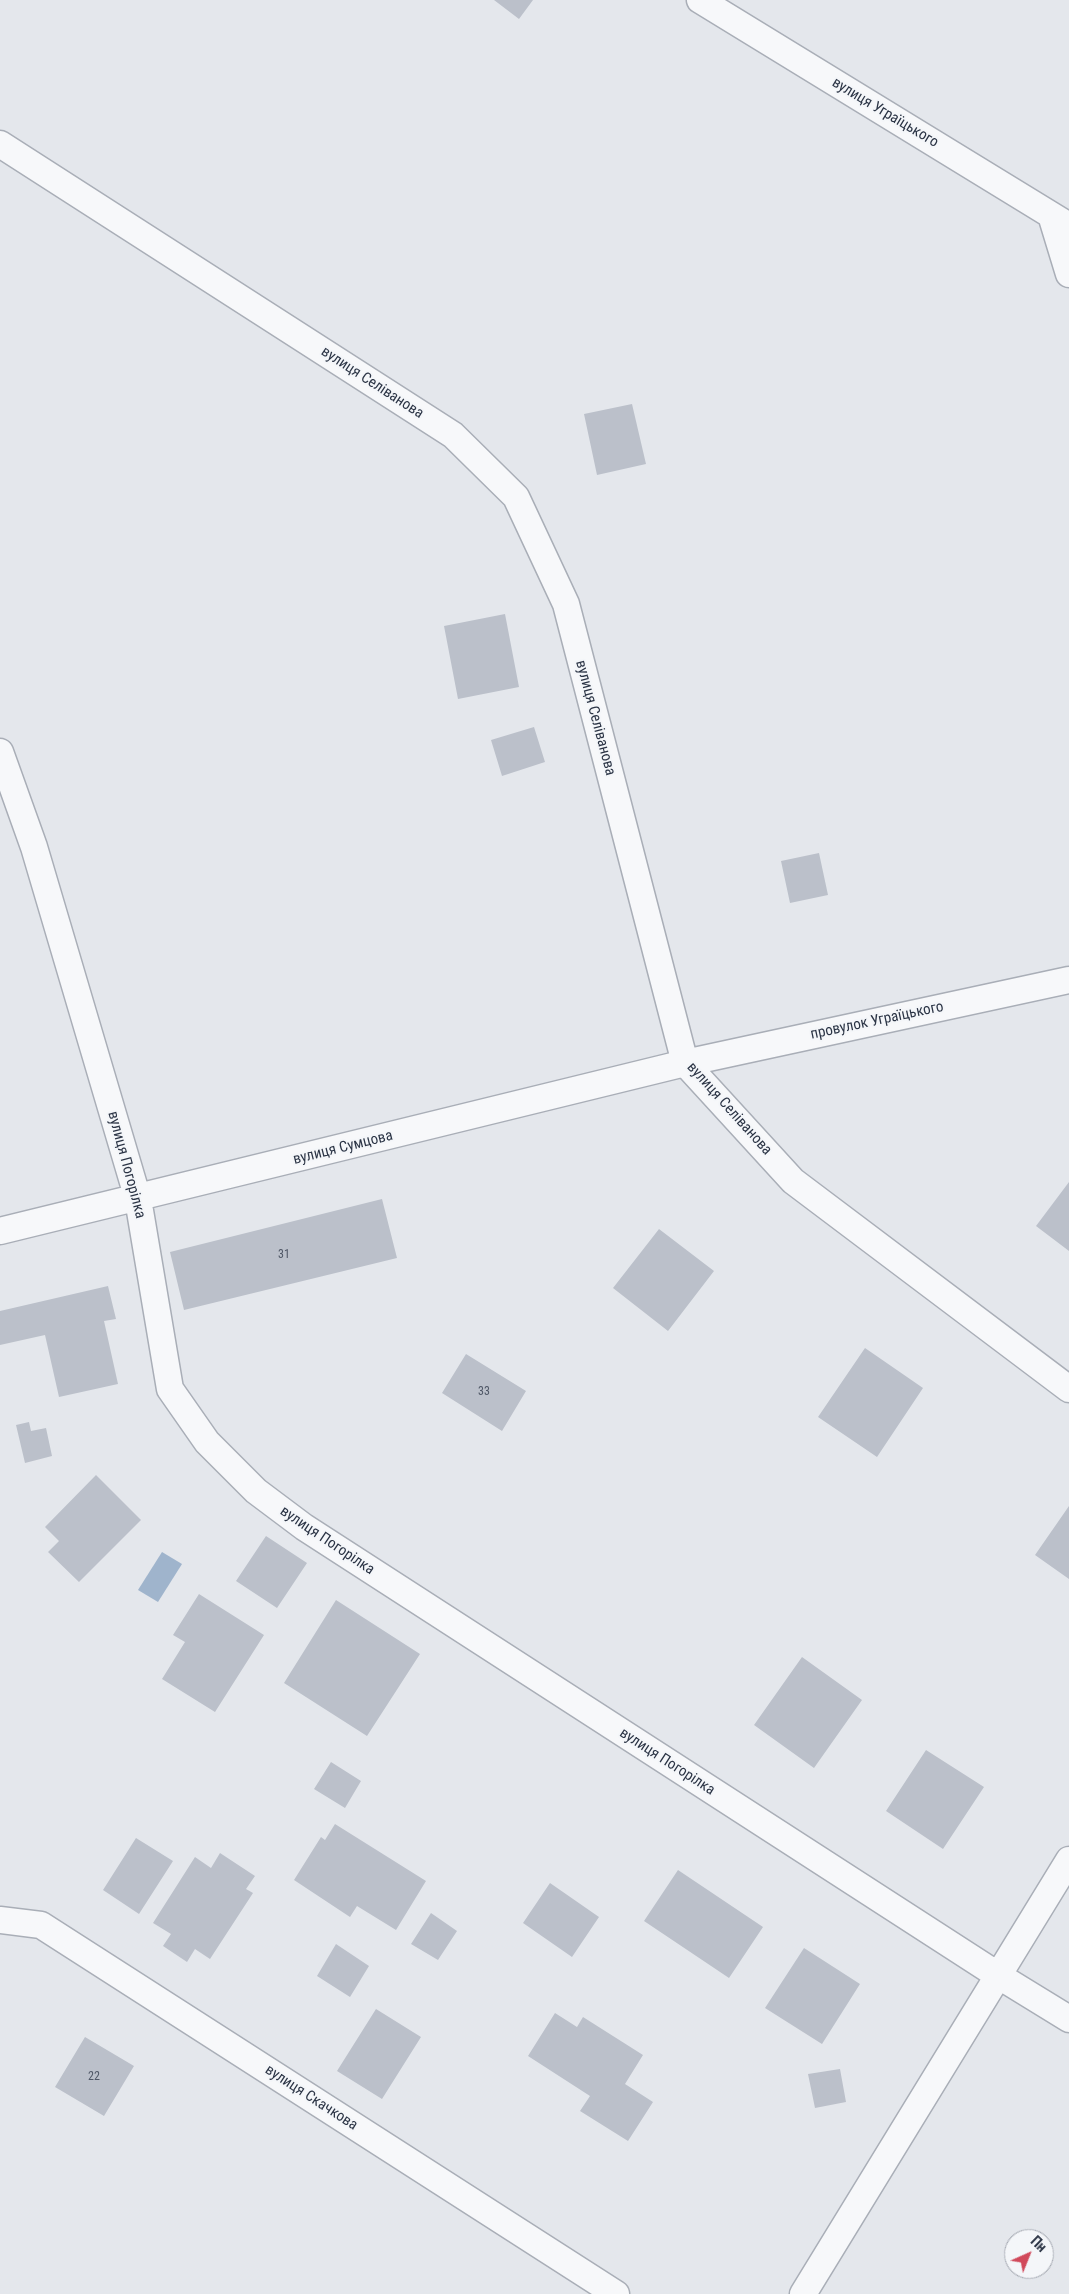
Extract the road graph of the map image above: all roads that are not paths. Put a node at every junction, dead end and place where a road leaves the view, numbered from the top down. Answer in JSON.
{"nodes":[{"id":1,"x":700,"y":0,"type":"edge"},
{"id":2,"x":0,"y":144,"type":"edge"},
{"id":3,"x":1060,"y":220,"type":"edge"},
{"id":4,"x":1069,"y":274,"type":"edge"},
{"id":5,"x":0,"y":752,"type":"edge"},
{"id":6,"x":1069,"y":980,"type":"edge"},
{"id":7,"x":685,"y":1063,"type":"junction"},
{"id":8,"x":138,"y":1199,"type":"junction"},
{"id":9,"x":0,"y":1231,"type":"edge"},
{"id":10,"x":1069,"y":1389,"type":"edge"},
{"id":11,"x":1069,"y":1860,"type":"edge"},
{"id":12,"x":0,"y":1920,"type":"edge"},
{"id":13,"x":999,"y":1976,"type":"junction"},
{"id":14,"x":1069,"y":2019,"type":"edge"},
{"id":15,"x":616,"y":2294,"type":"edge"},
{"id":16,"x":803,"y":2294,"type":"edge"}],
"edges":[{"from":1,"to":3,"type":"street","name":"вулиця Уграїцького"},
{"from":2,"to":7,"type":"street","name":"вулиця Селіванова"},
{"from":3,"to":4,"type":"street"},
{"from":5,"to":8,"type":"street","name":"вулиця Погорілка"},
{"from":6,"to":7,"type":"street","name":"провулок Уграїцького"},
{"from":7,"to":8,"type":"street","name":"вулиця Сумцова"},
{"from":7,"to":10,"type":"street","name":"вулиця Селіванова"},
{"from":8,"to":9,"type":"street","name":"вулиця Сумцова"},
{"from":8,"to":13,"type":"street","name":"вулиця Погорілка"},
{"from":11,"to":13,"type":"street"},
{"from":12,"to":15,"type":"street","name":"вулиця Скачкова"},
{"from":13,"to":14,"type":"street","name":"вулиця Погорілка"},
{"from":13,"to":16,"type":"street"}]}
